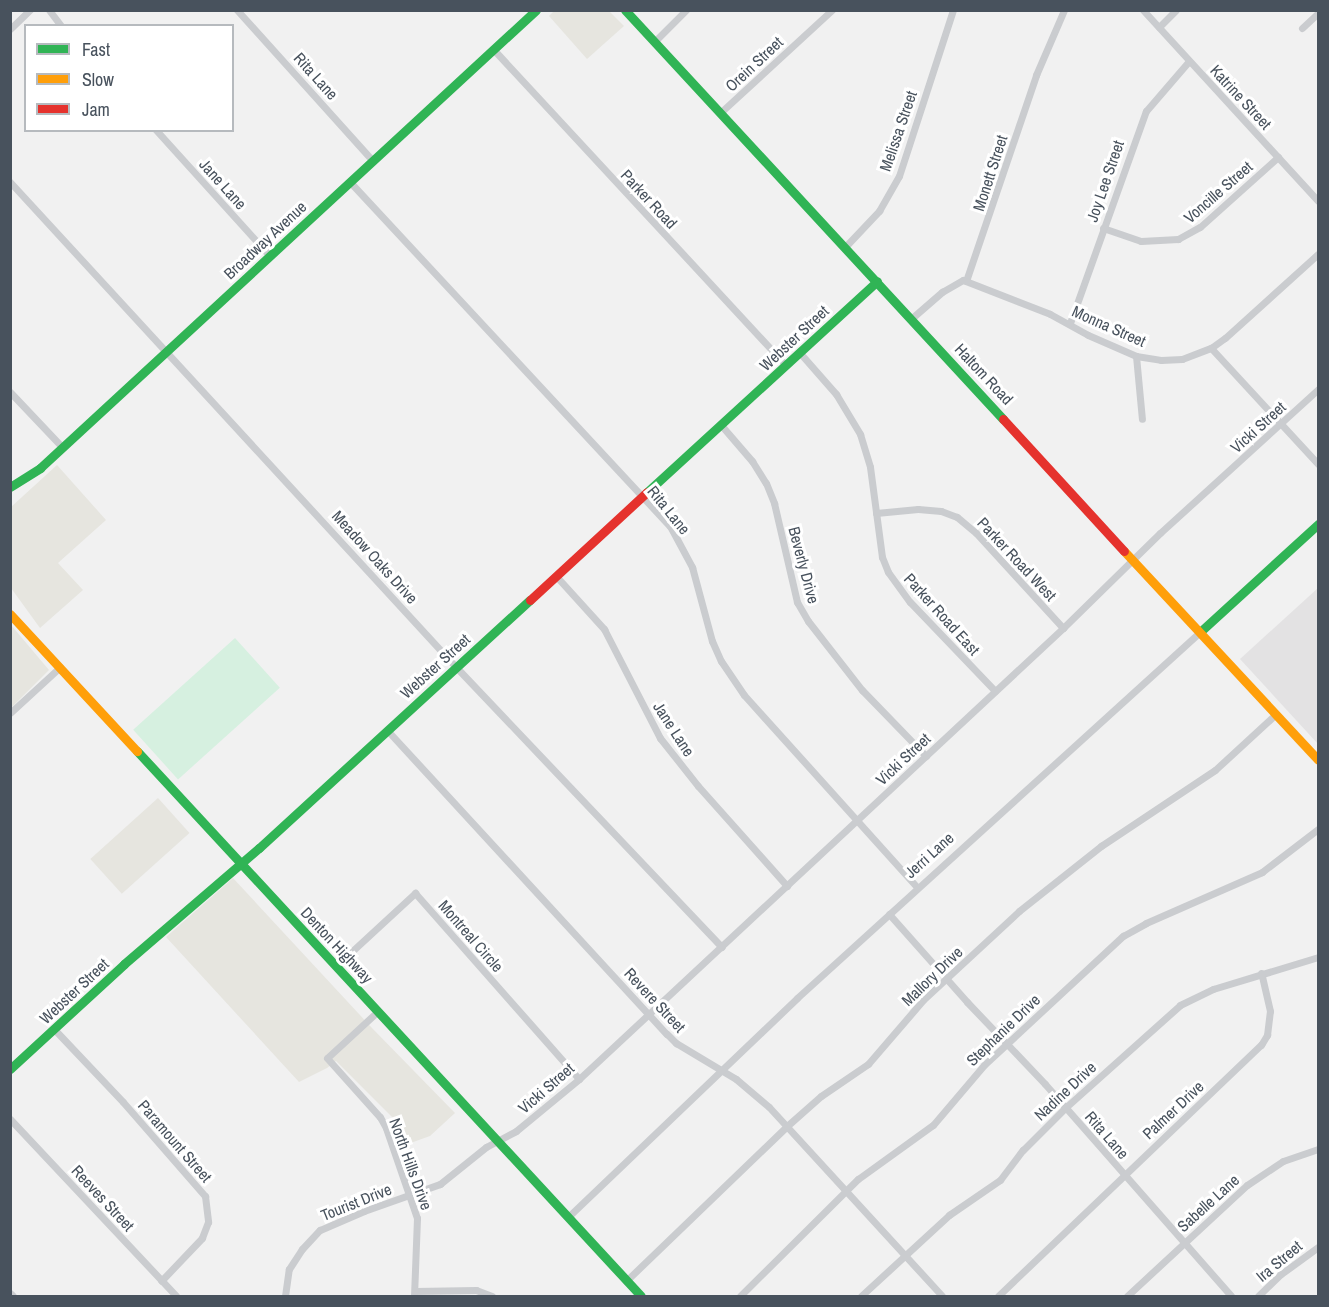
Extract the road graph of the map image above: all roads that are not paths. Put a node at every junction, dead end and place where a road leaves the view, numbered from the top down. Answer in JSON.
{"nodes":[{"id":1,"x":30,"y":10,"type":"edge"},
{"id":2,"x":49,"y":10,"type":"edge"},
{"id":3,"x":237,"y":10,"type":"edge"},
{"id":4,"x":536,"y":10,"type":"edge"},
{"id":5,"x":625,"y":10,"type":"edge"},
{"id":6,"x":686,"y":10,"type":"edge"},
{"id":7,"x":831,"y":10,"type":"edge"},
{"id":8,"x":953,"y":10,"type":"edge"},
{"id":9,"x":1064,"y":10,"type":"edge"},
{"id":10,"x":1143,"y":10,"type":"edge"},
{"id":11,"x":1176,"y":10,"type":"edge"},
{"id":12,"x":1318,"y":13,"type":"edge"},
{"id":13,"x":60,"y":24,"type":"edge"},
{"id":14,"x":1159,"y":27,"type":"junction"},
{"id":15,"x":1302,"y":28,"type":"dead end"},
{"id":16,"x":10,"y":29,"type":"edge"},
{"id":17,"x":655,"y":41,"type":"junction"},
{"id":18,"x":494,"y":50,"type":"junction"},
{"id":19,"x":1189,"y":61,"type":"junction"},
{"id":20,"x":721,"y":112,"type":"junction"},
{"id":21,"x":158,"y":132,"type":"edge"},
{"id":22,"x":1278,"y":157,"type":"junction"},
{"id":23,"x":373,"y":160,"type":"junction"},
{"id":24,"x":10,"y":182,"type":"edge"},
{"id":25,"x":350,"y":182,"type":"junction"},
{"id":26,"x":1318,"y":201,"type":"edge"},
{"id":27,"x":1103,"y":228,"type":"junction"},
{"id":28,"x":845,"y":247,"type":"junction"},
{"id":29,"x":1318,"y":254,"type":"edge"},
{"id":30,"x":270,"y":255,"type":"junction"},
{"id":31,"x":966,"y":280,"type":"junction"},
{"id":32,"x":877,"y":281,"type":"junction"},
{"id":33,"x":912,"y":318,"type":"junction"},
{"id":34,"x":1070,"y":323,"type":"junction"},
{"id":35,"x":1211,"y":348,"type":"junction"},
{"id":36,"x":166,"y":351,"type":"junction"},
{"id":37,"x":800,"y":353,"type":"junction"},
{"id":38,"x":1136,"y":356,"type":"junction"},
{"id":39,"x":786,"y":365,"type":"junction"},
{"id":40,"x":1318,"y":389,"type":"edge"},
{"id":41,"x":10,"y":392,"type":"edge"},
{"id":42,"x":1142,"y":419,"type":"dead end"},
{"id":43,"x":1281,"y":423,"type":"junction"},
{"id":44,"x":721,"y":425,"type":"junction"},
{"id":45,"x":62,"y":447,"type":"junction"},
{"id":46,"x":1318,"y":464,"type":"edge"},
{"id":47,"x":10,"y":487,"type":"edge"},
{"id":48,"x":642,"y":497,"type":"junction"},
{"id":49,"x":876,"y":513,"type":"junction"},
{"id":50,"x":1318,"y":524,"type":"edge"},
{"id":51,"x":1134,"y":559,"type":"junction"},
{"id":52,"x":556,"y":576,"type":"junction"},
{"id":53,"x":10,"y":614,"type":"edge"},
{"id":54,"x":1063,"y":628,"type":"junction"},
{"id":55,"x":1201,"y":631,"type":"junction"},
{"id":56,"x":60,"y":667,"type":"junction"},
{"id":57,"x":456,"y":667,"type":"junction"},
{"id":58,"x":994,"y":692,"type":"junction"},
{"id":59,"x":10,"y":713,"type":"edge"},
{"id":60,"x":1276,"y":714,"type":"junction"},
{"id":61,"x":387,"y":730,"type":"junction"},
{"id":62,"x":926,"y":756,"type":"junction"},
{"id":63,"x":1318,"y":760,"type":"edge"},
{"id":64,"x":856,"y":820,"type":"junction"},
{"id":65,"x":1318,"y":829,"type":"edge"},
{"id":66,"x":240,"y":863,"type":"junction"},
{"id":67,"x":787,"y":886,"type":"junction"},
{"id":68,"x":917,"y":886,"type":"junction"},
{"id":69,"x":889,"y":914,"type":"junction"},
{"id":70,"x":722,"y":947,"type":"junction"},
{"id":71,"x":1318,"y":957,"type":"edge"},
{"id":72,"x":336,"y":966,"type":"junction"},
{"id":73,"x":1261,"y":973,"type":"junction"},
{"id":74,"x":947,"y":979,"type":"junction"},
{"id":75,"x":378,"y":1011,"type":"junction"},
{"id":76,"x":648,"y":1013,"type":"junction"},
{"id":77,"x":54,"y":1029,"type":"junction"},
{"id":78,"x":1007,"y":1044,"type":"junction"},
{"id":79,"x":721,"y":1069,"type":"junction"},
{"id":80,"x":10,"y":1070,"type":"edge"},
{"id":81,"x":579,"y":1079,"type":"junction"},
{"id":82,"x":1065,"y":1108,"type":"junction"},
{"id":83,"x":10,"y":1119,"type":"edge"},
{"id":84,"x":787,"y":1126,"type":"junction"},
{"id":85,"x":499,"y":1140,"type":"junction"},
{"id":86,"x":1318,"y":1149,"type":"edge"},
{"id":87,"x":1124,"y":1174,"type":"junction"},
{"id":88,"x":847,"y":1191,"type":"junction"},
{"id":89,"x":410,"y":1196,"type":"junction"},
{"id":90,"x":568,"y":1217,"type":"junction"},
{"id":91,"x":1183,"y":1244,"type":"junction"},
{"id":92,"x":1318,"y":1247,"type":"edge"},
{"id":93,"x":905,"y":1256,"type":"junction"},
{"id":94,"x":161,"y":1281,"type":"junction"},
{"id":95,"x":626,"y":1281,"type":"junction"},
{"id":96,"x":415,"y":1294,"type":"edge"},
{"id":97,"x":176,"y":1296,"type":"edge"},
{"id":98,"x":285,"y":1296,"type":"edge"},
{"id":99,"x":492,"y":1296,"type":"edge"},
{"id":100,"x":641,"y":1296,"type":"edge"},
{"id":101,"x":740,"y":1296,"type":"edge"},
{"id":102,"x":861,"y":1296,"type":"edge"},
{"id":103,"x":942,"y":1296,"type":"edge"},
{"id":104,"x":998,"y":1296,"type":"edge"},
{"id":105,"x":1127,"y":1296,"type":"edge"},
{"id":106,"x":1231,"y":1296,"type":"edge"},
{"id":107,"x":1258,"y":1296,"type":"edge"}],
"edges":[{"from":1,"to":16,"type":"street"},
{"from":2,"to":13,"type":"street"},
{"from":3,"to":23,"type":"street","name":"Rita Lane"},
{"from":4,"to":18,"type":"main road","name":"Broadway Avenue"},
{"from":5,"to":17,"type":"main road","name":"Haltom Road"},
{"from":6,"to":17,"type":"street"},
{"from":7,"to":20,"type":"street","name":"Orein Street"},
{"from":8,"to":28,"type":"street","name":"Melissa Street"},
{"from":9,"to":31,"type":"street","name":"Monett Street"},
{"from":10,"to":14,"type":"street","name":"Katrine Street"},
{"from":11,"to":14,"type":"street"},
{"from":12,"to":15,"type":"street"},
{"from":14,"to":19,"type":"street","name":"Katrine Street"},
{"from":17,"to":20,"type":"main road","name":"Haltom Road"},
{"from":18,"to":23,"type":"main road","name":"Broadway Avenue"},
{"from":18,"to":39,"type":"street","name":"Parker Road"},
{"from":19,"to":22,"type":"street","name":"Katrine Street"},
{"from":19,"to":27,"type":"street","name":"Joy Lee Street"},
{"from":20,"to":28,"type":"main road","name":"Haltom Road"},
{"from":21,"to":30,"type":"street","name":"Jane Lane"},
{"from":22,"to":26,"type":"street","name":"Katrine Street"},
{"from":22,"to":27,"type":"street","name":"Voncille Street"},
{"from":23,"to":25,"type":"main road","name":"Broadway Avenue"},
{"from":24,"to":36,"type":"street","name":"Meadow Oaks Drive"},
{"from":25,"to":30,"type":"main road","name":"Broadway Avenue"},
{"from":25,"to":48,"type":"street","name":"Rita Lane"},
{"from":27,"to":34,"type":"street","name":"Joy Lee Street"},
{"from":28,"to":32,"type":"main road","name":"Haltom Road"},
{"from":29,"to":35,"type":"street","name":"Monna Street"},
{"from":30,"to":36,"type":"main road","name":"Broadway Avenue"},
{"from":31,"to":33,"type":"street"},
{"from":31,"to":34,"type":"street","name":"Monna Street"},
{"from":32,"to":33,"type":"main road","name":"Haltom Road"},
{"from":32,"to":37,"type":"main road","name":"Webster Street"},
{"from":33,"to":51,"type":"main road","name":"Haltom Road"},
{"from":34,"to":38,"type":"street","name":"Monna Street"},
{"from":35,"to":38,"type":"street","name":"Monna Street"},
{"from":35,"to":43,"type":"street"},
{"from":36,"to":45,"type":"main road","name":"Broadway Avenue"},
{"from":36,"to":57,"type":"street","name":"Meadow Oaks Drive"},
{"from":37,"to":39,"type":"main road","name":"Webster Street"},
{"from":37,"to":49,"type":"street"},
{"from":38,"to":42,"type":"street"},
{"from":39,"to":44,"type":"main road","name":"Webster Street"},
{"from":40,"to":43,"type":"street","name":"Vicki Street"},
{"from":41,"to":45,"type":"street"},
{"from":43,"to":46,"type":"street"},
{"from":43,"to":51,"type":"street","name":"Vicki Street"},
{"from":44,"to":48,"type":"main road","name":"Webster Street"},
{"from":44,"to":62,"type":"street","name":"Beverly Drive"},
{"from":45,"to":47,"type":"main road","name":"Broadway Avenue"},
{"from":48,"to":52,"type":"main road","name":"Webster Street"},
{"from":48,"to":64,"type":"street","name":"Rita Lane"},
{"from":49,"to":54,"type":"street","name":"Parker Road West"},
{"from":49,"to":58,"type":"street","name":"Parker Road East"},
{"from":50,"to":55,"type":"main road","name":"Jerri Lane"},
{"from":51,"to":54,"type":"street","name":"Vicki Street"},
{"from":51,"to":55,"type":"main road","name":"Haltom Road"},
{"from":52,"to":57,"type":"main road","name":"Webster Street"},
{"from":52,"to":67,"type":"street","name":"Jane Lane"},
{"from":53,"to":56,"type":"main road","name":"Denton Highway"},
{"from":54,"to":58,"type":"street","name":"Vicki Street"},
{"from":55,"to":60,"type":"main road","name":"Haltom Road"},
{"from":55,"to":68,"type":"street","name":"Jerri Lane"},
{"from":56,"to":59,"type":"street"},
{"from":56,"to":66,"type":"main road","name":"Denton Highway"},
{"from":57,"to":61,"type":"main road","name":"Webster Street"},
{"from":57,"to":70,"type":"street","name":"Meadow Oaks Drive"},
{"from":58,"to":62,"type":"street","name":"Vicki Street"},
{"from":60,"to":63,"type":"main road","name":"Haltom Road"},
{"from":60,"to":74,"type":"street","name":"Mallory Drive"},
{"from":61,"to":66,"type":"main road","name":"Webster Street"},
{"from":61,"to":76,"type":"street","name":"Revere Street"},
{"from":62,"to":64,"type":"street","name":"Vicki Street"},
{"from":64,"to":67,"type":"street","name":"Vicki Street"},
{"from":64,"to":68,"type":"street","name":"Rita Lane"},
{"from":65,"to":78,"type":"street","name":"Stephanie Drive"},
{"from":66,"to":72,"type":"main road","name":"Denton Highway"},
{"from":66,"to":77,"type":"main road","name":"Webster Street"},
{"from":67,"to":70,"type":"street","name":"Vicki Street"},
{"from":68,"to":69,"type":"street","name":"Jerri Lane"},
{"from":69,"to":74,"type":"street","name":"Rita Lane"},
{"from":69,"to":79,"type":"street","name":"Jerri Lane"},
{"from":70,"to":76,"type":"street","name":"Vicki Street"},
{"from":71,"to":73,"type":"street","name":"Nadine Drive"},
{"from":72,"to":75,"type":"main road","name":"Denton Highway"},
{"from":72,"to":81,"type":"street","name":"Montreal Circle"},
{"from":73,"to":82,"type":"street","name":"Nadine Drive"},
{"from":73,"to":87,"type":"street","name":"Palmer Drive"},
{"from":74,"to":78,"type":"street","name":"Rita Lane"},
{"from":74,"to":84,"type":"street","name":"Mallory Drive"},
{"from":75,"to":85,"type":"main road","name":"Denton Highway"},
{"from":75,"to":89,"type":"street","name":"North Hills Drive"},
{"from":76,"to":79,"type":"street","name":"Revere Street"},
{"from":76,"to":81,"type":"street","name":"Vicki Street"},
{"from":77,"to":80,"type":"main road","name":"Webster Street"},
{"from":77,"to":94,"type":"street","name":"Paramount Street"},
{"from":78,"to":82,"type":"street","name":"Rita Lane"},
{"from":78,"to":88,"type":"street","name":"Stephanie Drive"},
{"from":79,"to":84,"type":"street","name":"Revere Street"},
{"from":79,"to":90,"type":"street","name":"Jerri Lane"},
{"from":81,"to":85,"type":"street","name":"Vicki Street"},
{"from":82,"to":87,"type":"street","name":"Rita Lane"},
{"from":82,"to":93,"type":"street","name":"Nadine Drive"},
{"from":83,"to":94,"type":"street","name":"Reeves Street"},
{"from":84,"to":88,"type":"street","name":"Revere Street"},
{"from":84,"to":95,"type":"street","name":"Mallory Drive"},
{"from":85,"to":89,"type":"street","name":"Tourist Drive"},
{"from":85,"to":90,"type":"main road","name":"Denton Highway"},
{"from":86,"to":91,"type":"street","name":"Sabelle Lane"},
{"from":87,"to":91,"type":"street","name":"Rita Lane"},
{"from":87,"to":104,"type":"street","name":"Palmer Drive"},
{"from":88,"to":93,"type":"street","name":"Revere Street"},
{"from":88,"to":101,"type":"street","name":"Stephanie Drive"},
{"from":89,"to":96,"type":"street","name":"North Hills Drive"},
{"from":89,"to":98,"type":"street","name":"Tourist Drive"},
{"from":90,"to":95,"type":"main road","name":"Denton Highway"},
{"from":91,"to":105,"type":"street","name":"Sabelle Lane"},
{"from":91,"to":106,"type":"street","name":"Rita Lane"},
{"from":92,"to":107,"type":"street","name":"Ira Street"},
{"from":93,"to":102,"type":"street","name":"Nadine Drive"},
{"from":93,"to":103,"type":"street","name":"Revere Street"},
{"from":94,"to":97,"type":"street","name":"Reeves Street"},
{"from":95,"to":100,"type":"main road","name":"Denton Highway"},
{"from":96,"to":99,"type":"street"}]}
